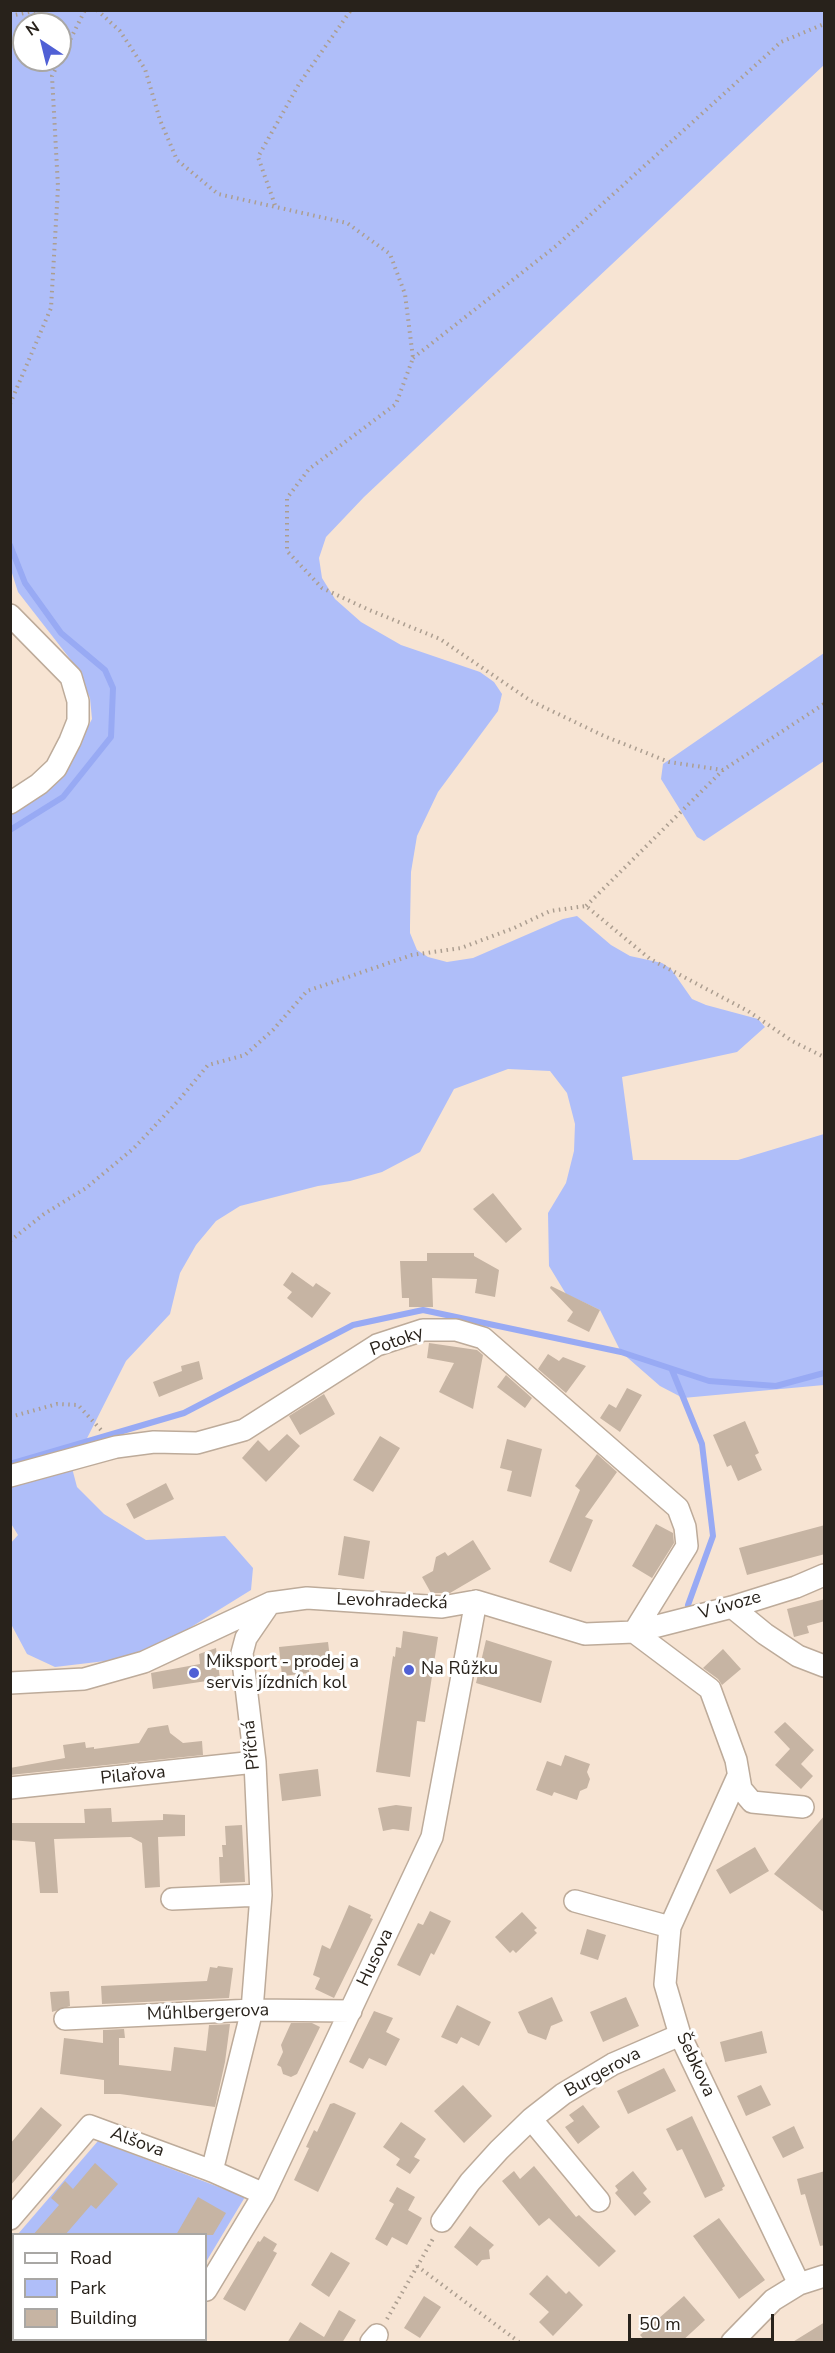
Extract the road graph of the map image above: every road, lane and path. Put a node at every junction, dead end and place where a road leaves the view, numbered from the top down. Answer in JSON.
{"nodes":[{"id":1,"x":39,"y":10,"type":"edge"},
{"id":2,"x":85,"y":10,"type":"edge"},
{"id":3,"x":97,"y":10,"type":"edge"},
{"id":4,"x":351,"y":10,"type":"edge"},
{"id":5,"x":10,"y":16,"type":"edge"},
{"id":6,"x":825,"y":24,"type":"edge"},
{"id":7,"x":275,"y":205,"type":"junction"},
{"id":8,"x":413,"y":358,"type":"junction"},
{"id":9,"x":10,"y":404,"type":"edge"},
{"id":10,"x":10,"y":615,"type":"edge"},
{"id":11,"x":825,"y":704,"type":"edge"},
{"id":12,"x":723,"y":770,"type":"junction"},
{"id":13,"x":10,"y":802,"type":"edge"},
{"id":14,"x":586,"y":906,"type":"junction"},
{"id":15,"x":825,"y":1057,"type":"edge"},
{"id":16,"x":10,"y":1240,"type":"edge"},
{"id":17,"x":10,"y":1417,"type":"edge"},
{"id":18,"x":116,"y":1447,"type":"junction"},
{"id":19,"x":10,"y":1476,"type":"edge"},
{"id":20,"x":825,"y":1575,"type":"edge"},
{"id":21,"x":476,"y":1601,"type":"junction"},
{"id":22,"x":270,"y":1603,"type":"junction"},
{"id":23,"x":732,"y":1607,"type":"junction"},
{"id":24,"x":634,"y":1632,"type":"junction"},
{"id":25,"x":825,"y":1666,"type":"edge"},
{"id":26,"x":10,"y":1683,"type":"edge"},
{"id":27,"x":255,"y":1762,"type":"junction"},
{"id":28,"x":738,"y":1776,"type":"junction"},
{"id":29,"x":10,"y":1788,"type":"edge"},
{"id":30,"x":804,"y":1807,"type":"dead end"},
{"id":31,"x":261,"y":1895,"type":"junction"},
{"id":32,"x":172,"y":1899,"type":"dead end"},
{"id":33,"x":575,"y":1902,"type":"dead end"},
{"id":34,"x":670,"y":1927,"type":"junction"},
{"id":35,"x":252,"y":2010,"type":"junction"},
{"id":36,"x":351,"y":2011,"type":"junction"},
{"id":37,"x":65,"y":2019,"type":"dead end"},
{"id":38,"x":680,"y":2035,"type":"junction"},
{"id":39,"x":531,"y":2119,"type":"junction"},
{"id":40,"x":212,"y":2171,"type":"junction"},
{"id":41,"x":264,"y":2194,"type":"junction"},
{"id":42,"x":599,"y":2201,"type":"dead end"},
{"id":43,"x":10,"y":2219,"type":"edge"},
{"id":44,"x":442,"y":2221,"type":"joint"},
{"id":45,"x":417,"y":2266,"type":"junction"},
{"id":46,"x":825,"y":2276,"type":"edge"},
{"id":47,"x":799,"y":2284,"type":"junction"},
{"id":48,"x":207,"y":2288,"type":"edge"},
{"id":49,"x":374,"y":2339,"type":"edge"},
{"id":50,"x":519,"y":2343,"type":"edge"},
{"id":51,"x":732,"y":2343,"type":"edge"}],
"edges":[{"from":1,"to":5,"type":"path"},
{"from":2,"to":9,"type":"path"},
{"from":3,"to":7,"type":"path"},
{"from":4,"to":7,"type":"path"},
{"from":6,"to":8,"type":"path"},
{"from":7,"to":8,"type":"path"},
{"from":8,"to":12,"type":"path"},
{"from":10,"to":13,"type":"street"},
{"from":11,"to":12,"type":"path"},
{"from":12,"to":14,"type":"path"},
{"from":14,"to":15,"type":"path"},
{"from":14,"to":16,"type":"path"},
{"from":17,"to":18,"type":"path"},
{"from":18,"to":19,"type":"street","name":"Potoky"},
{"from":18,"to":24,"type":"street","name":"Potoky"},
{"from":20,"to":23,"type":"street","name":"V úvoze"},
{"from":21,"to":22,"type":"street","name":"Levohradecká"},
{"from":21,"to":24,"type":"street","name":"Levohradecká"},
{"from":21,"to":36,"type":"street","name":"Husova"},
{"from":22,"to":26,"type":"street","name":"Levohradecká"},
{"from":22,"to":27,"type":"street","name":"Příčná"},
{"from":23,"to":24,"type":"street","name":"V úvoze"},
{"from":23,"to":25,"type":"street"},
{"from":24,"to":28,"type":"street"},
{"from":27,"to":29,"type":"street","name":"Pilařova"},
{"from":27,"to":31,"type":"street","name":"Příčná"},
{"from":28,"to":30,"type":"street"},
{"from":28,"to":34,"type":"street"},
{"from":31,"to":32,"type":"street"},
{"from":31,"to":35,"type":"street","name":"Příčná"},
{"from":33,"to":34,"type":"street"},
{"from":34,"to":38,"type":"street","name":"Šebkova"},
{"from":35,"to":36,"type":"street","name":"Műhlbergerova"},
{"from":35,"to":37,"type":"street","name":"Műhlbergerova"},
{"from":35,"to":40,"type":"street","name":"Příčná"},
{"from":36,"to":41,"type":"street","name":"Husova"},
{"from":38,"to":39,"type":"street","name":"Burgerova"},
{"from":38,"to":47,"type":"street","name":"Šebkova"},
{"from":39,"to":42,"type":"street"},
{"from":39,"to":44,"type":"street","name":"Burgerova"},
{"from":40,"to":41,"type":"street","name":"Alšova"},
{"from":40,"to":43,"type":"street","name":"Alšova"},
{"from":41,"to":48,"type":"street","name":"Husova"},
{"from":44,"to":45,"type":"path"},
{"from":45,"to":49,"type":"path"},
{"from":45,"to":50,"type":"path"},
{"from":46,"to":47,"type":"street"},
{"from":47,"to":51,"type":"street"}]}
